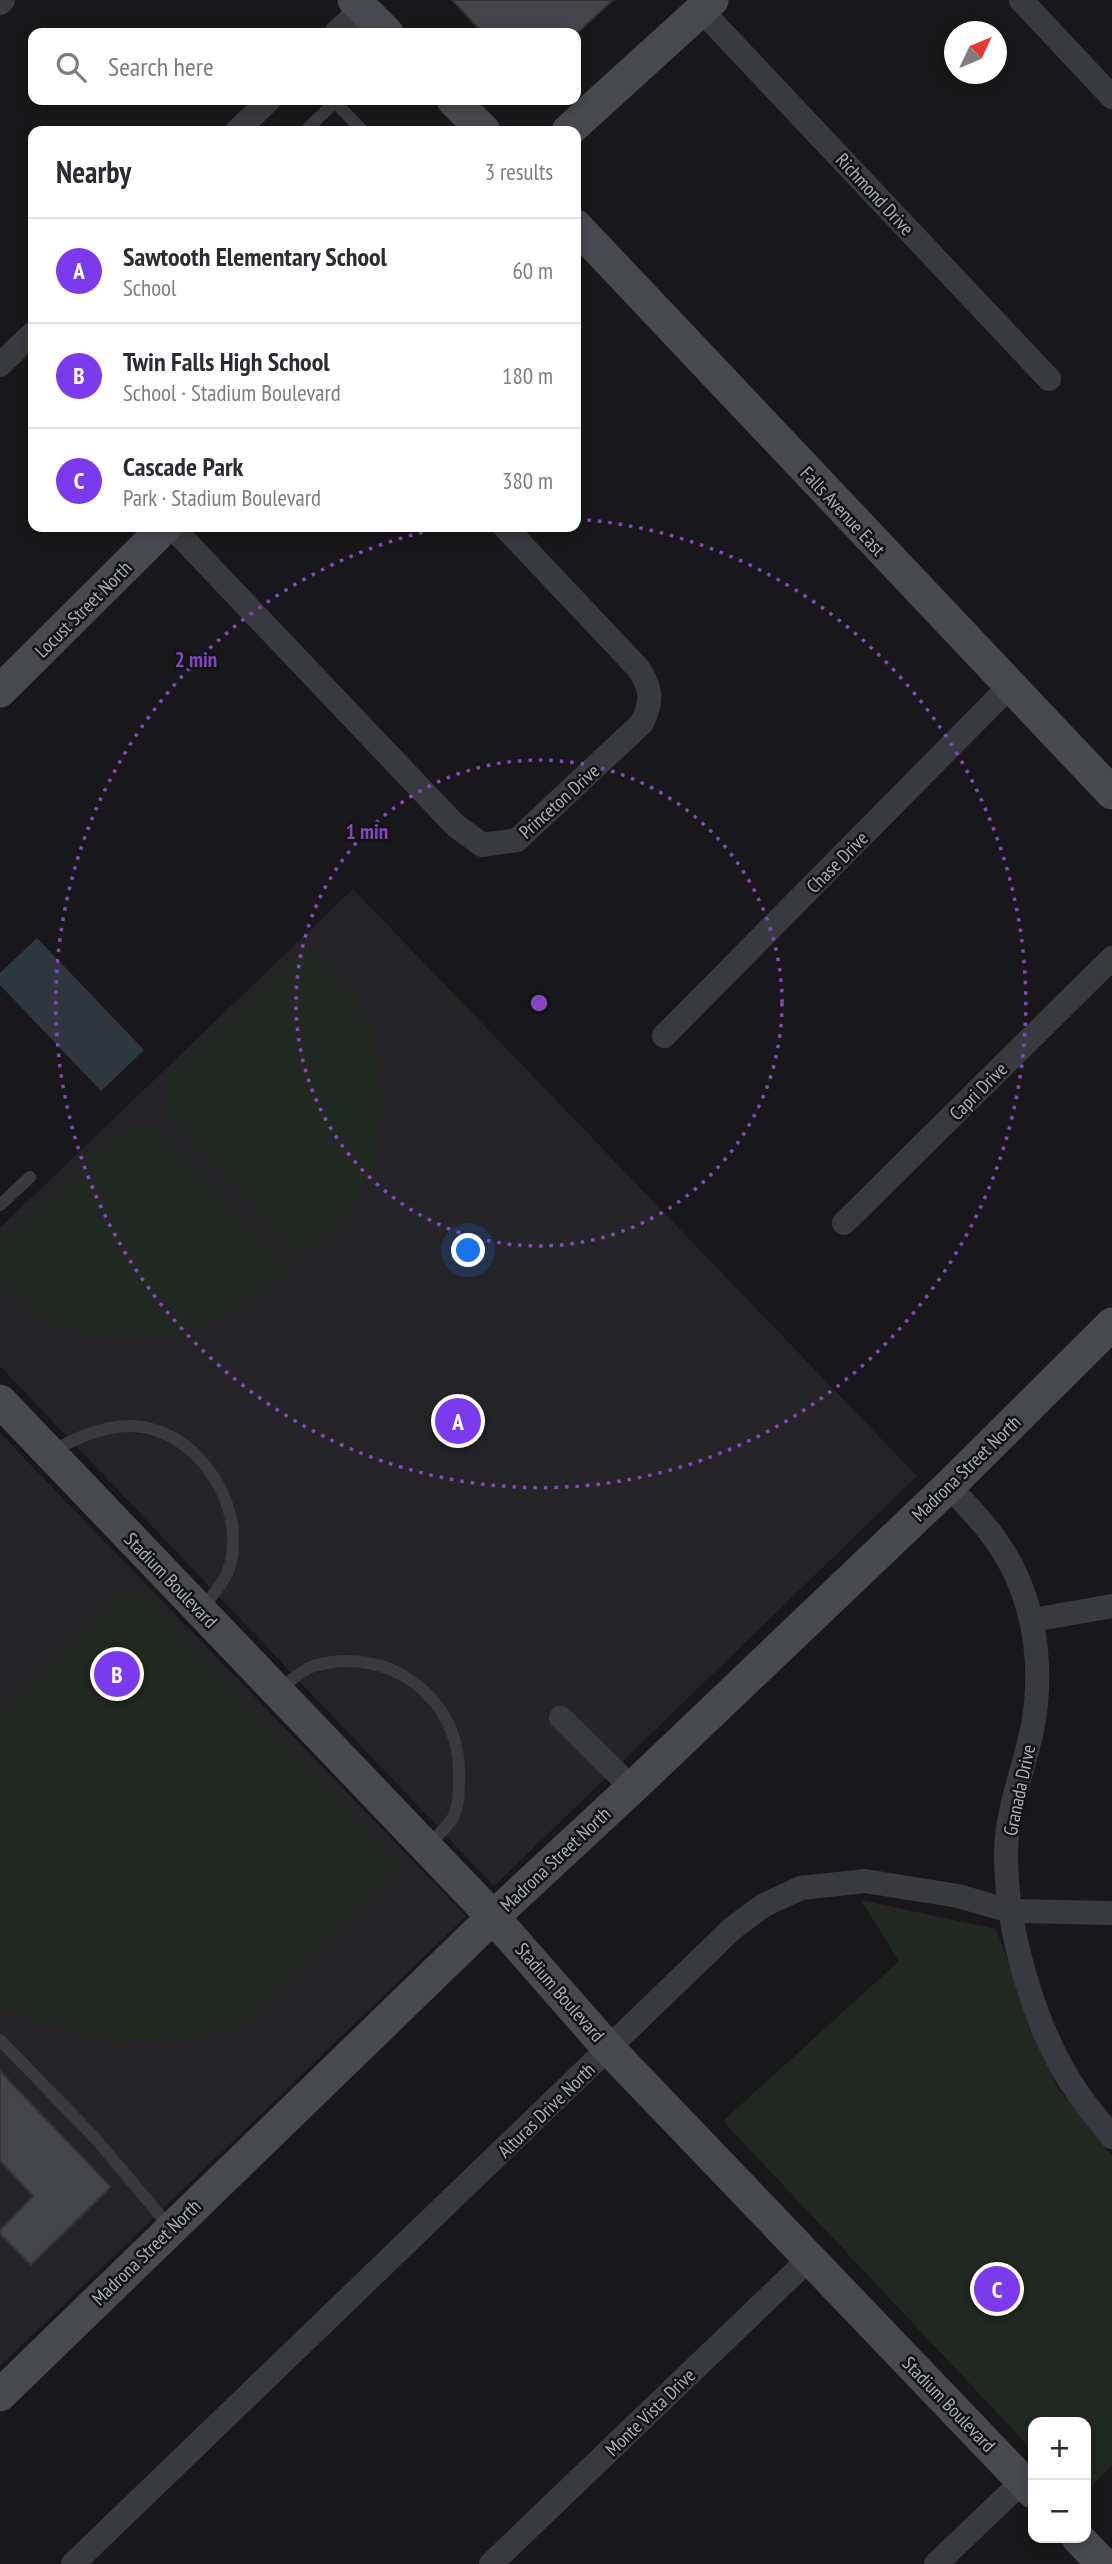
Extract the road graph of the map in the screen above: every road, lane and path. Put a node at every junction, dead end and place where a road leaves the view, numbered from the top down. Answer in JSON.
{"nodes":[{"id":1,"x":1021,"y":0,"type":"edge"},
{"id":2,"x":358,"y":4,"type":"edge"},
{"id":3,"x":706,"y":5,"type":"edge"},
{"id":4,"x":340,"y":28,"type":"edge"},
{"id":5,"x":382,"y":28,"type":"edge"},
{"id":6,"x":1112,"y":97,"type":"edge"},
{"id":7,"x":264,"y":105,"type":"edge"},
{"id":8,"x":330,"y":105,"type":"edge"},
{"id":9,"x":338,"y":105,"type":"edge"},
{"id":10,"x":458,"y":105,"type":"edge"},
{"id":11,"x":242,"y":126,"type":"edge"},
{"id":12,"x":310,"y":126,"type":"edge"},
{"id":13,"x":358,"y":126,"type":"edge"},
{"id":14,"x":479,"y":126,"type":"edge"},
{"id":15,"x":573,"y":126,"type":"edge"},
{"id":16,"x":581,"y":231,"type":"edge"},
{"id":17,"x":28,"y":337,"type":"edge"},
{"id":18,"x":0,"y":365,"type":"edge"},
{"id":19,"x":1049,"y":379,"type":"dead end"},
{"id":20,"x":160,"y":532,"type":"edge"},
{"id":21,"x":178,"y":532,"type":"edge"},
{"id":22,"x":510,"y":532,"type":"edge"},
{"id":23,"x":1009,"y":687,"type":"junction"},
{"id":24,"x":0,"y":691,"type":"edge"},
{"id":25,"x":1112,"y":793,"type":"edge"},
{"id":26,"x":1112,"y":958,"type":"edge"},
{"id":27,"x":664,"y":1036,"type":"dead end"},
{"id":28,"x":30,"y":1177,"type":"dead end"},
{"id":29,"x":0,"y":1205,"type":"edge"},
{"id":30,"x":844,"y":1223,"type":"dead end"},
{"id":31,"x":1112,"y":1324,"type":"edge"},
{"id":32,"x":0,"y":1401,"type":"edge"},
{"id":33,"x":49,"y":1453,"type":"junction"},
{"id":34,"x":949,"y":1486,"type":"junction"},
{"id":35,"x":1112,"y":1606,"type":"edge"},
{"id":36,"x":201,"y":1611,"type":"junction"},
{"id":37,"x":1033,"y":1620,"type":"junction"},
{"id":38,"x":278,"y":1691,"type":"junction"},
{"id":39,"x":561,"y":1718,"type":"dead end"},
{"id":40,"x":632,"y":1788,"type":"junction"},
{"id":41,"x":427,"y":1847,"type":"junction"},
{"id":42,"x":1010,"y":1911,"type":"junction"},
{"id":43,"x":1112,"y":1913,"type":"edge"},
{"id":44,"x":493,"y":1917,"type":"junction"},
{"id":45,"x":0,"y":2040,"type":"edge"},
{"id":46,"x":609,"y":2049,"type":"junction"},
{"id":47,"x":1112,"y":2137,"type":"edge"},
{"id":48,"x":170,"y":2227,"type":"junction"},
{"id":49,"x":809,"y":2259,"type":"junction"},
{"id":50,"x":0,"y":2395,"type":"edge"},
{"id":51,"x":1028,"y":2486,"type":"edge"},
{"id":52,"x":1083,"y":2543,"type":"edge"},
{"id":53,"x":73,"y":2564,"type":"edge"},
{"id":54,"x":491,"y":2564,"type":"edge"},
{"id":55,"x":936,"y":2564,"type":"edge"},
{"id":56,"x":1103,"y":2564,"type":"edge"}],
"edges":[{"from":1,"to":6,"type":"street"},
{"from":2,"to":4,"type":"street"},
{"from":2,"to":5,"type":"street"},
{"from":3,"to":15,"type":"street"},
{"from":3,"to":19,"type":"street","name":"Richmond Drive"},
{"from":7,"to":11,"type":"street"},
{"from":8,"to":12,"type":"lane"},
{"from":9,"to":13,"type":"lane"},
{"from":10,"to":14,"type":"street"},
{"from":16,"to":23,"type":"street","name":"Falls Avenue East"},
{"from":17,"to":18,"type":"street"},
{"from":20,"to":24,"type":"street","name":"Locust Street North"},
{"from":21,"to":22,"type":"street","name":"Princeton Drive"},
{"from":23,"to":25,"type":"street","name":"Falls Avenue East"},
{"from":23,"to":27,"type":"street","name":"Chase Drive"},
{"from":26,"to":30,"type":"street","name":"Capri Drive"},
{"from":28,"to":29,"type":"lane"},
{"from":31,"to":34,"type":"street","name":"Madrona Street North"},
{"from":32,"to":33,"type":"street","name":"Stadium Boulevard"},
{"from":33,"to":36,"type":"street","name":"Stadium Boulevard"},
{"from":33,"to":36,"type":"lane"},
{"from":34,"to":37,"type":"street","name":"Granada Drive"},
{"from":34,"to":40,"type":"street","name":"Madrona Street North"},
{"from":35,"to":37,"type":"street"},
{"from":36,"to":38,"type":"street","name":"Stadium Boulevard"},
{"from":37,"to":42,"type":"street","name":"Granada Drive"},
{"from":38,"to":41,"type":"street","name":"Stadium Boulevard"},
{"from":38,"to":41,"type":"lane"},
{"from":39,"to":40,"type":"street"},
{"from":40,"to":44,"type":"street","name":"Madrona Street North"},
{"from":41,"to":44,"type":"street","name":"Stadium Boulevard"},
{"from":42,"to":43,"type":"street","name":"Alturas Drive North"},
{"from":42,"to":46,"type":"street","name":"Alturas Drive North"},
{"from":42,"to":47,"type":"street","name":"Granada Drive"},
{"from":44,"to":46,"type":"street","name":"Stadium Boulevard"},
{"from":44,"to":48,"type":"street","name":"Madrona Street North"},
{"from":45,"to":48,"type":"lane"},
{"from":46,"to":49,"type":"street","name":"Stadium Boulevard"},
{"from":46,"to":53,"type":"street","name":"Alturas Drive North"},
{"from":48,"to":50,"type":"street","name":"Madrona Street North"},
{"from":49,"to":51,"type":"street","name":"Stadium Boulevard"},
{"from":49,"to":54,"type":"street","name":"Monte Vista Drive"},
{"from":51,"to":55,"type":"street"},
{"from":52,"to":56,"type":"street"}]}
